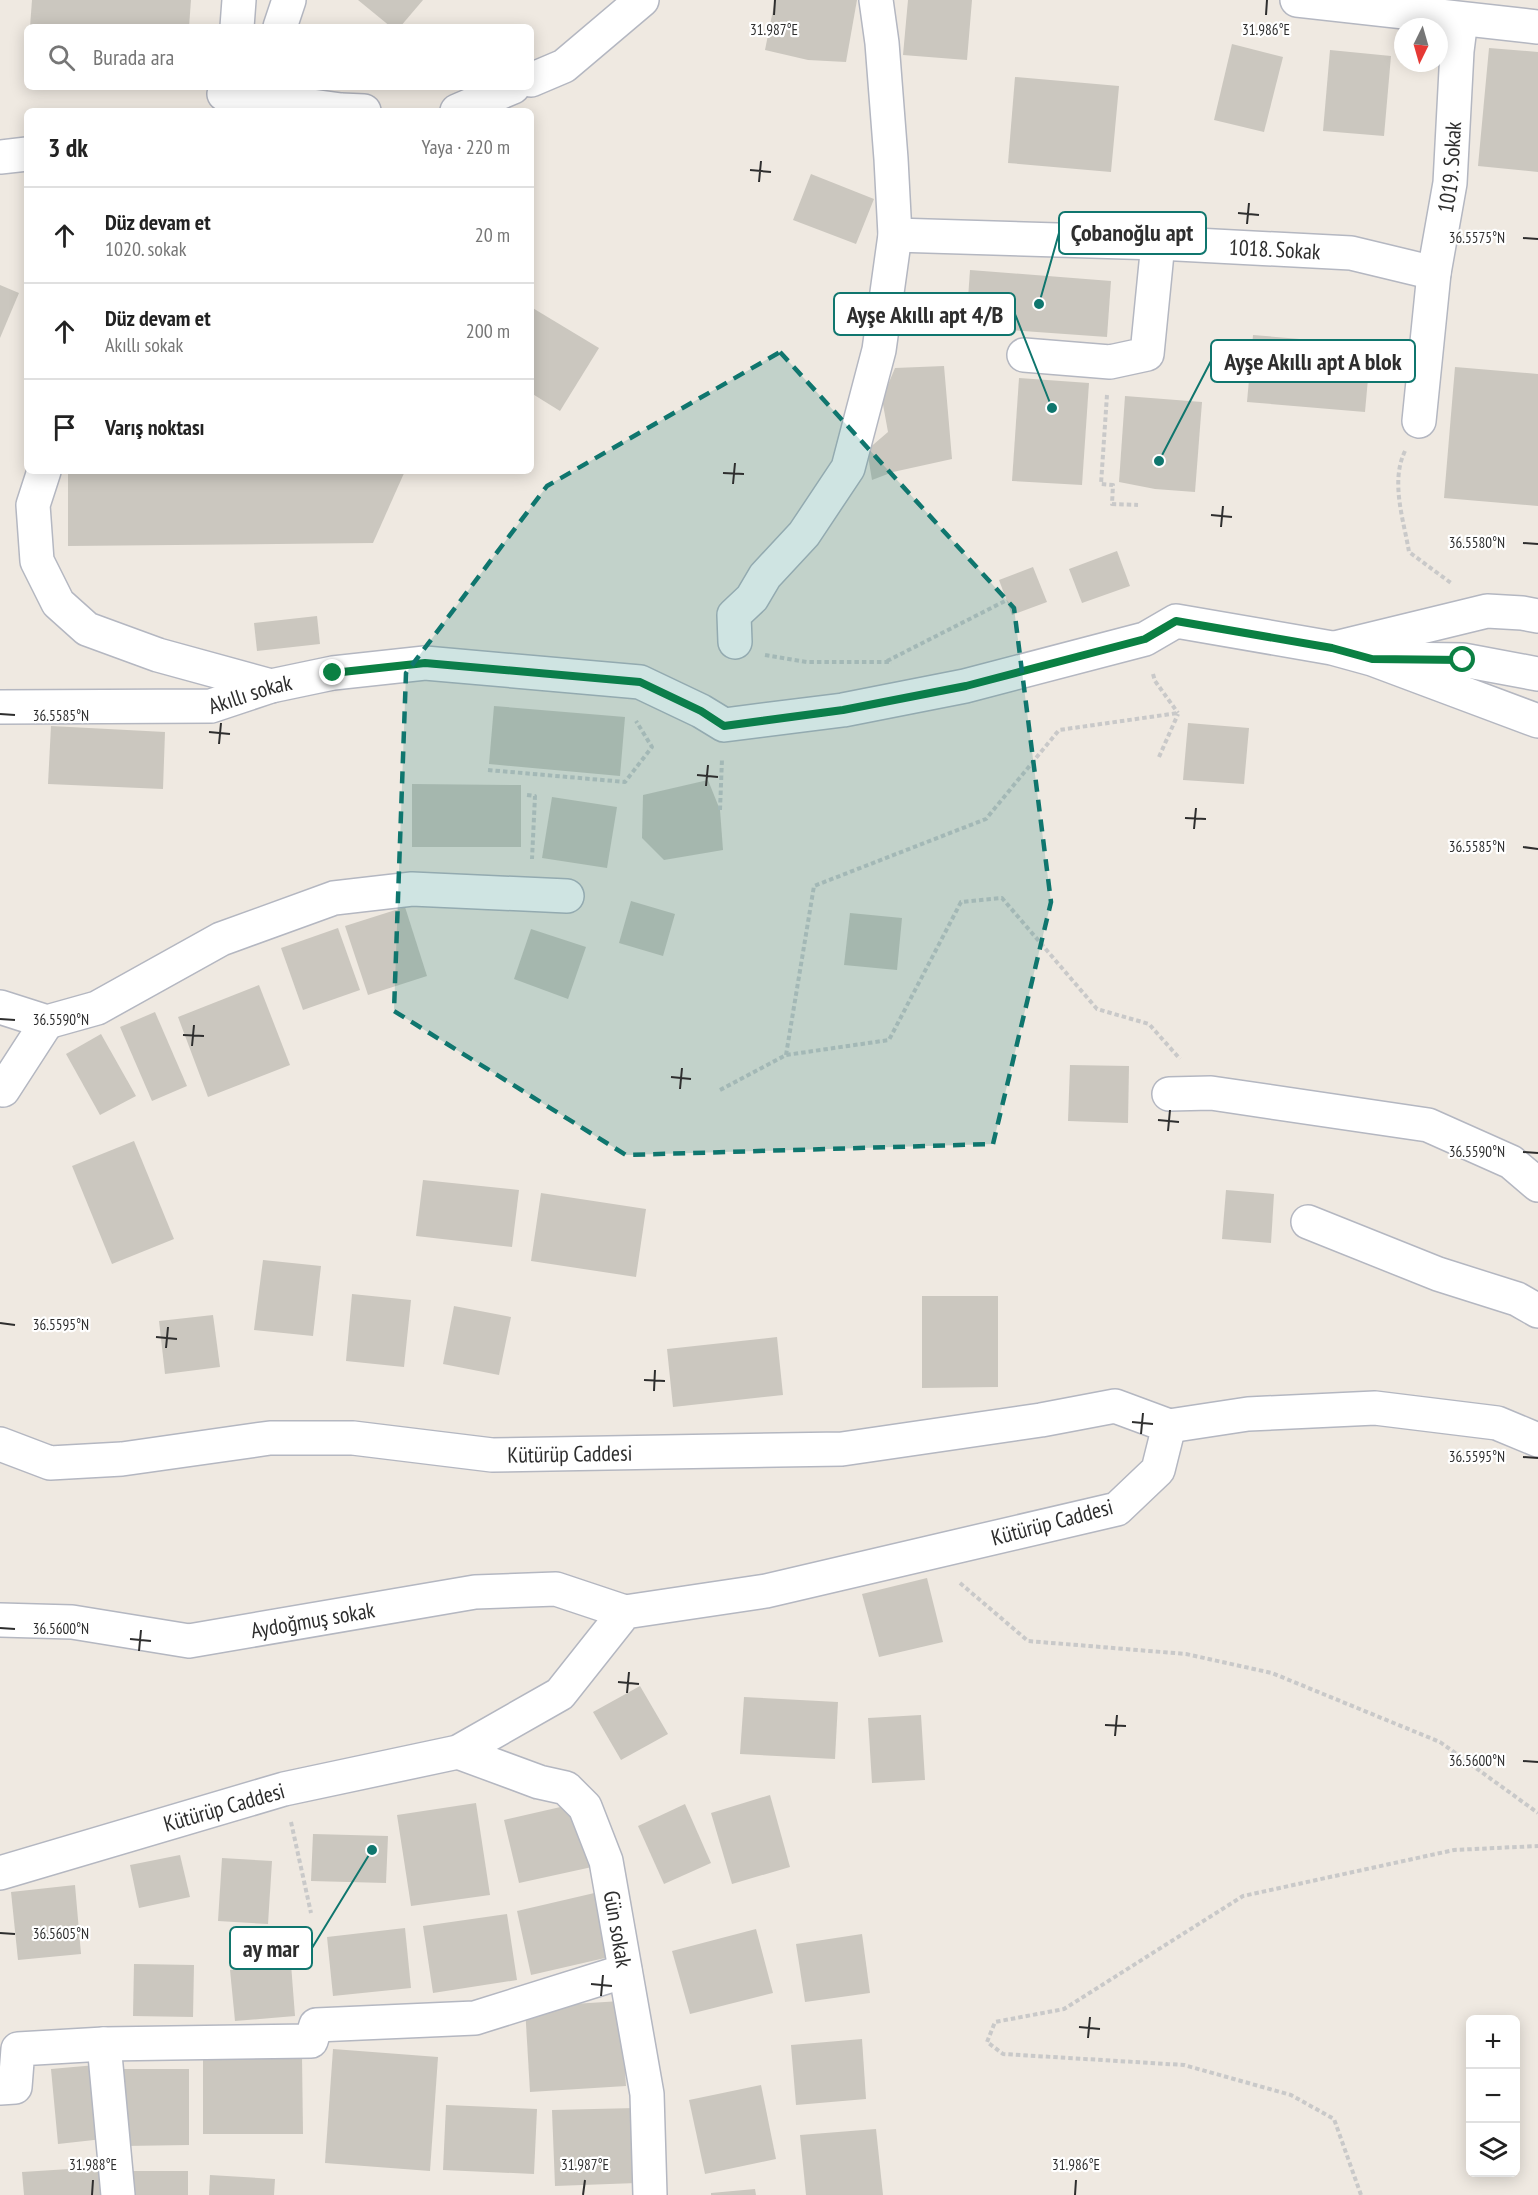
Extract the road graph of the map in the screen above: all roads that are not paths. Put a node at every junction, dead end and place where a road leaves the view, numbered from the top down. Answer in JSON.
{"nodes":[{"id":1,"x":239,"y":0,"type":"edge"},
{"id":2,"x":289,"y":0,"type":"edge"},
{"id":3,"x":642,"y":0,"type":"edge"},
{"id":4,"x":876,"y":0,"type":"edge"},
{"id":5,"x":1297,"y":0,"type":"edge"},
{"id":6,"x":1461,"y":19,"type":"junction"},
{"id":7,"x":237,"y":24,"type":"edge"},
{"id":8,"x":281,"y":24,"type":"edge"},
{"id":9,"x":1538,"y":27,"type":"edge"},
{"id":10,"x":534,"y":79,"type":"edge"},
{"id":11,"x":506,"y":90,"type":"edge"},
{"id":12,"x":221,"y":95,"type":"edge"},
{"id":13,"x":325,"y":108,"type":"edge"},
{"id":14,"x":464,"y":108,"type":"edge"},
{"id":15,"x":24,"y":154,"type":"edge"},
{"id":16,"x":0,"y":158,"type":"edge"},
{"id":17,"x":895,"y":235,"type":"junction"},
{"id":18,"x":1158,"y":243,"type":"junction"},
{"id":19,"x":1434,"y":273,"type":"junction"},
{"id":20,"x":1024,"y":355,"type":"dead end"},
{"id":21,"x":1419,"y":421,"type":"road end"},
{"id":22,"x":43,"y":474,"type":"edge"},
{"id":23,"x":1538,"y":616,"type":"edge"},
{"id":24,"x":735,"y":642,"type":"dead end"},
{"id":25,"x":1332,"y":648,"type":"junction"},
{"id":26,"x":1372,"y":659,"type":"junction"},
{"id":27,"x":1538,"y":674,"type":"edge"},
{"id":28,"x":271,"y":686,"type":"junction"},
{"id":29,"x":0,"y":707,"type":"edge"},
{"id":30,"x":1538,"y":721,"type":"edge"},
{"id":31,"x":567,"y":896,"type":"dead end"},
{"id":32,"x":0,"y":1007,"type":"edge"},
{"id":33,"x":47,"y":1022,"type":"junction"},
{"id":34,"x":3,"y":1090,"type":"dead end"},
{"id":35,"x":1169,"y":1094,"type":"dead end"},
{"id":36,"x":1538,"y":1185,"type":"edge"},
{"id":37,"x":1308,"y":1222,"type":"dead end"},
{"id":38,"x":1538,"y":1311,"type":"edge"},
{"id":39,"x":1538,"y":1417,"type":"edge"},
{"id":40,"x":1497,"y":1423,"type":"junction"},
{"id":41,"x":1169,"y":1426,"type":"junction"},
{"id":42,"x":1538,"y":1440,"type":"edge"},
{"id":43,"x":0,"y":1444,"type":"edge"},
{"id":44,"x":625,"y":1612,"type":"junction"},
{"id":45,"x":0,"y":1620,"type":"edge"},
{"id":46,"x":458,"y":1752,"type":"junction"},
{"id":47,"x":0,"y":1874,"type":"edge"},
{"id":48,"x":626,"y":1971,"type":"junction"},
{"id":49,"x":104,"y":2044,"type":"junction"},
{"id":50,"x":0,"y":2088,"type":"edge"},
{"id":51,"x":118,"y":2195,"type":"edge"},
{"id":52,"x":650,"y":2195,"type":"edge"}],
"edges":[{"from":1,"to":7,"type":"street"},
{"from":2,"to":8,"type":"street"},
{"from":3,"to":10,"type":"street"},
{"from":4,"to":17,"type":"street"},
{"from":5,"to":6,"type":"street"},
{"from":6,"to":9,"type":"street"},
{"from":6,"to":19,"type":"street","name":"1019. Sokak"},
{"from":11,"to":14,"type":"street"},
{"from":12,"to":13,"type":"street"},
{"from":15,"to":16,"type":"street"},
{"from":17,"to":18,"type":"street","name":"1018. Sokak"},
{"from":17,"to":24,"type":"street"},
{"from":18,"to":19,"type":"street","name":"1018. Sokak"},
{"from":18,"to":20,"type":"street"},
{"from":19,"to":21,"type":"street","name":"1019. Sokak"},
{"from":22,"to":28,"type":"street"},
{"from":23,"to":25,"type":"street"},
{"from":25,"to":26,"type":"street"},
{"from":25,"to":28,"type":"street","name":"Akıllı sokak"},
{"from":26,"to":27,"type":"street"},
{"from":26,"to":30,"type":"street"},
{"from":28,"to":29,"type":"street","name":"Akıllı sokak"},
{"from":31,"to":33,"type":"street"},
{"from":32,"to":33,"type":"street"},
{"from":33,"to":34,"type":"street"},
{"from":35,"to":36,"type":"street"},
{"from":37,"to":38,"type":"street"},
{"from":39,"to":40,"type":"street"},
{"from":40,"to":41,"type":"street"},
{"from":40,"to":42,"type":"street"},
{"from":41,"to":43,"type":"street","name":"Kütürüp Caddesi"},
{"from":41,"to":44,"type":"street","name":"Kütürüp Caddesi"},
{"from":44,"to":45,"type":"street","name":"Aydoğmuş sokak"},
{"from":44,"to":46,"type":"street","name":"Kütürüp Caddesi"},
{"from":46,"to":47,"type":"street","name":"Kütürüp Caddesi"},
{"from":46,"to":48,"type":"street","name":"Gün sokak"},
{"from":48,"to":49,"type":"street"},
{"from":48,"to":52,"type":"street","name":"Gün sokak"},
{"from":49,"to":50,"type":"street"},
{"from":49,"to":51,"type":"street"}]}
